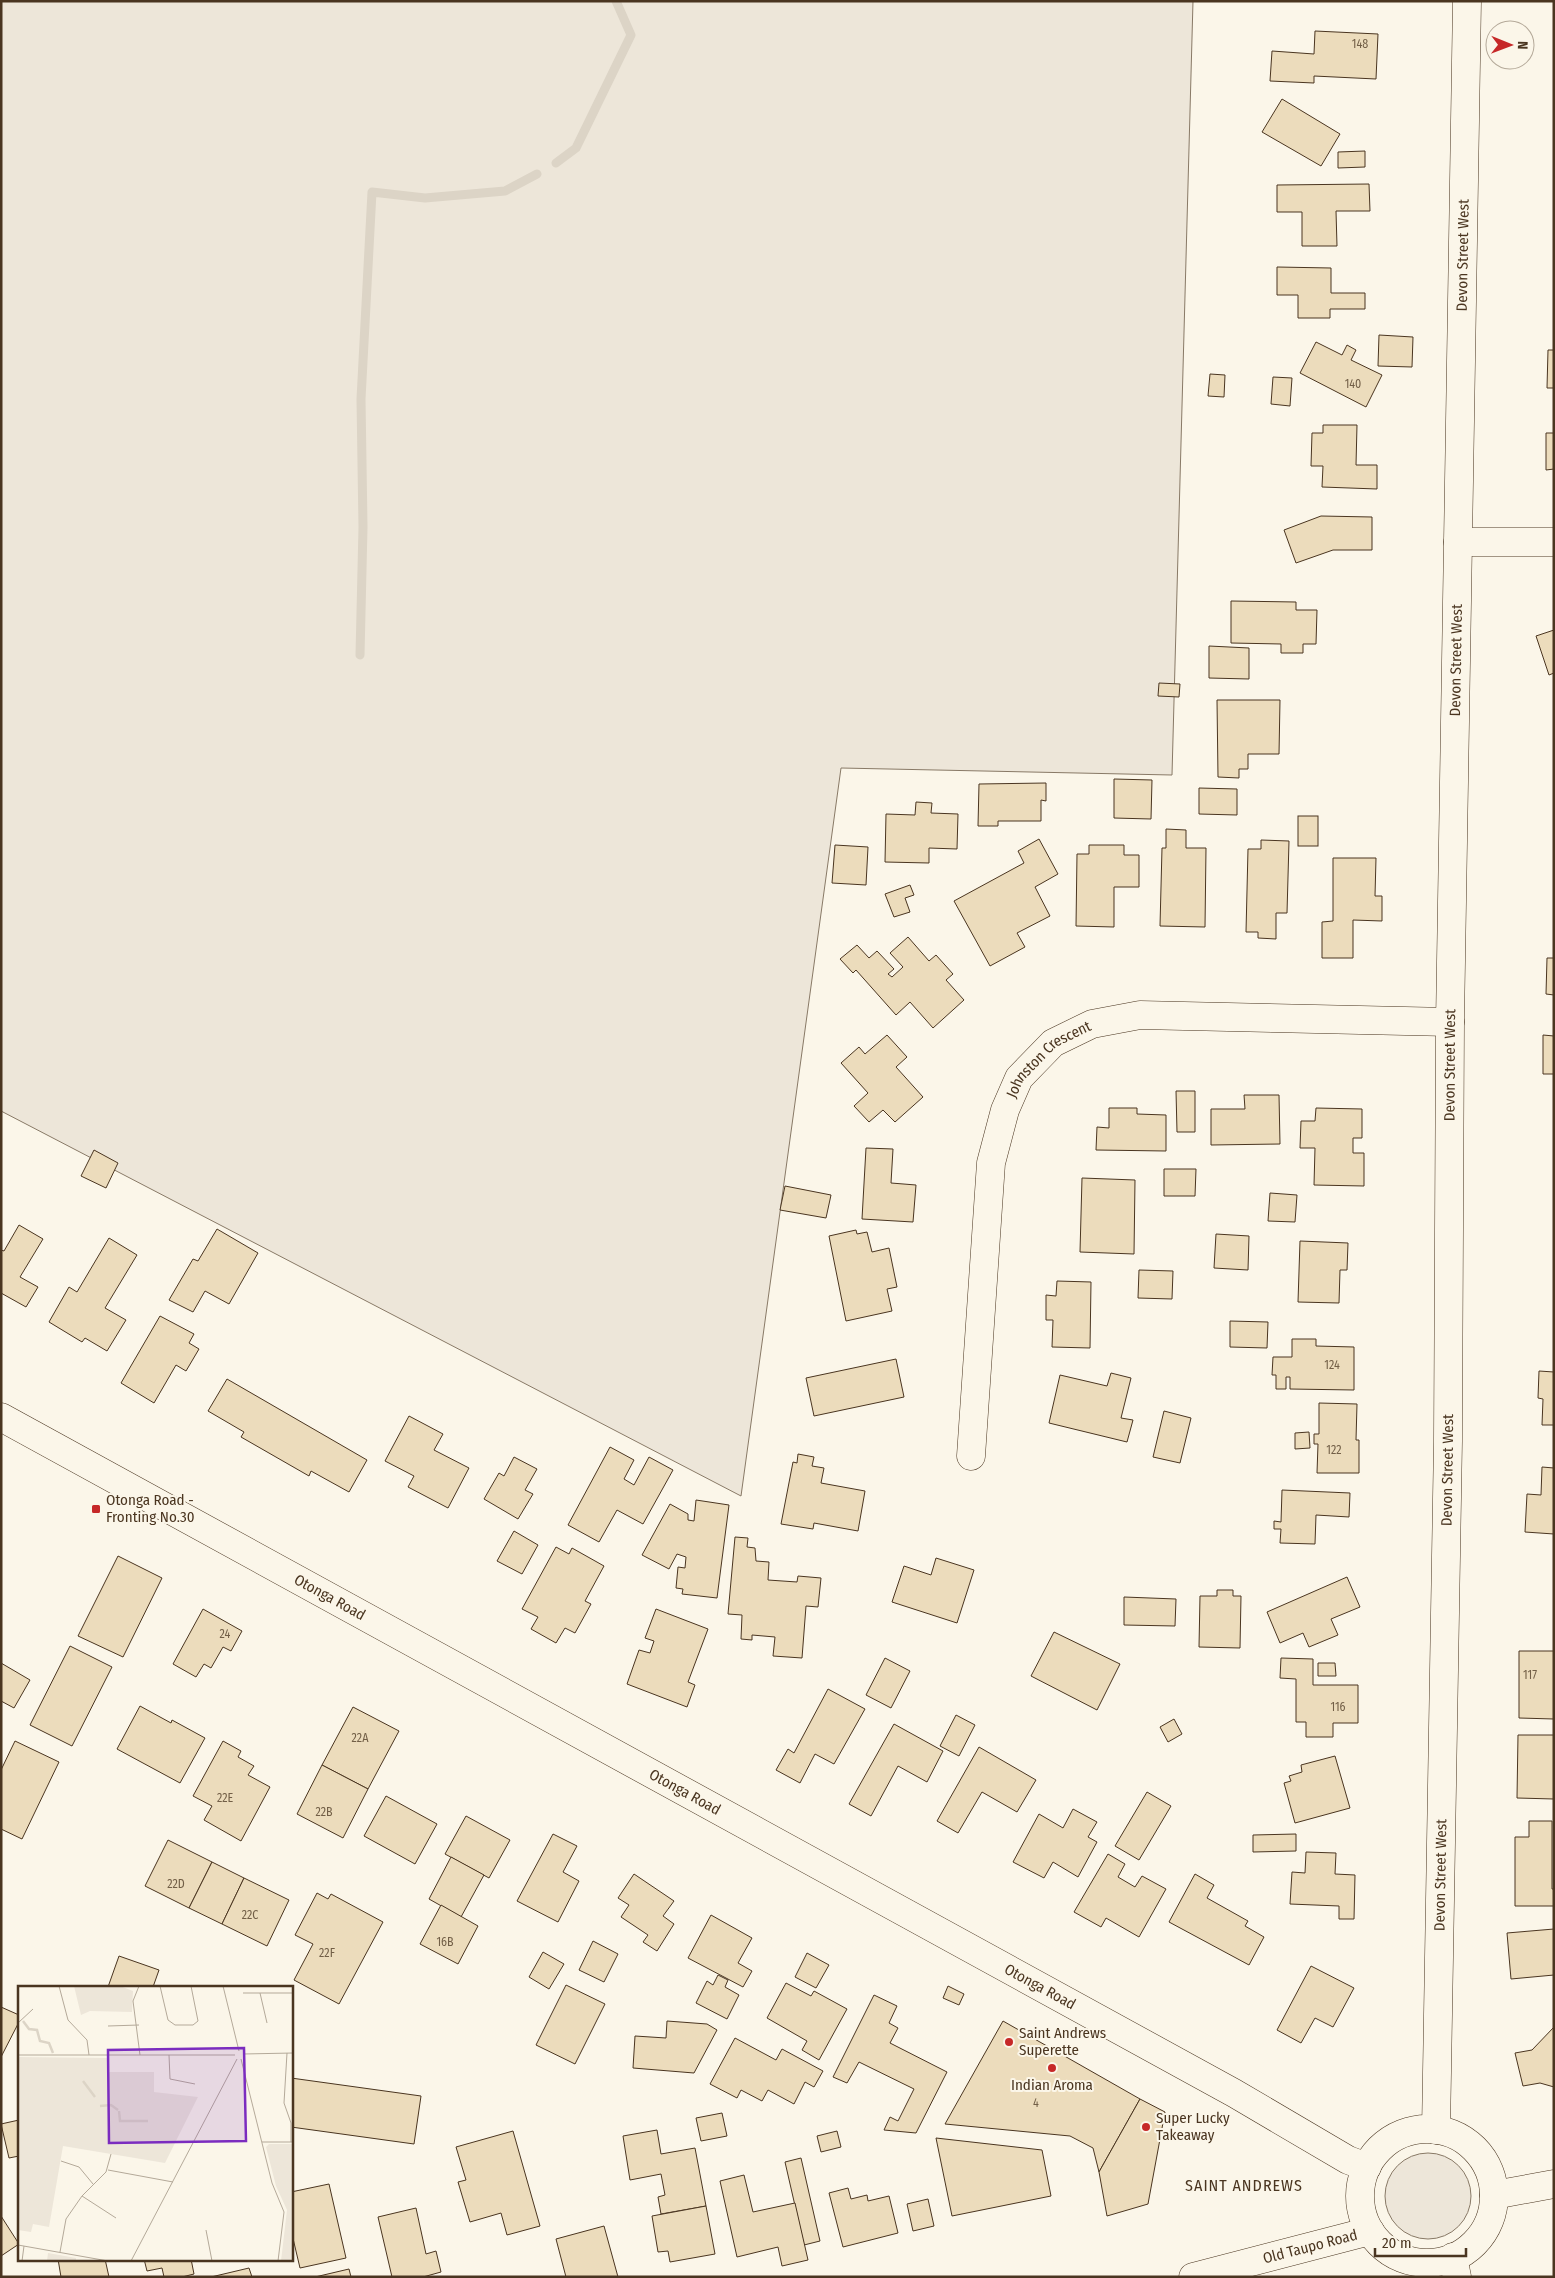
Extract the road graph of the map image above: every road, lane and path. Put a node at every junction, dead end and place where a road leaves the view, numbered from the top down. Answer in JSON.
{"nodes":[{"id":1,"x":1468,"y":1,"type":"edge"},
{"id":2,"x":1458,"y":542,"type":"junction"},
{"id":3,"x":1554,"y":542,"type":"edge"},
{"id":4,"x":1450,"y":1022,"type":"junction"},
{"id":5,"x":1,"y":1417,"type":"edge"},
{"id":6,"x":970,"y":1456,"type":"dead end"},
{"id":7,"x":1436,"y":2130,"type":"junction"},
{"id":8,"x":1368,"y":2167,"type":"junction"},
{"id":9,"x":1554,"y":2184,"type":"edge"},
{"id":10,"x":1494,"y":2195,"type":"junction"},
{"id":11,"x":1370,"y":2231,"type":"junction"},
{"id":12,"x":1455,"y":2267,"type":"edge"},
{"id":13,"x":1192,"y":2277,"type":"edge"}],
"edges":[{"from":1,"to":2,"type":"main road","name":"Devon Street West"},
{"from":2,"to":3,"type":"main road"},
{"from":2,"to":4,"type":"main road","name":"Devon Street West"},
{"from":4,"to":6,"type":"main road","name":"Johnston Crescent"},
{"from":4,"to":7,"type":"main road","name":"Devon Street West"},
{"from":5,"to":8,"type":"main road","name":"Otonga Road"},
{"from":7,"to":8,"type":"main road"},
{"from":7,"to":10,"type":"main road"},
{"from":8,"to":11,"type":"main road"},
{"from":9,"to":10,"type":"main road"},
{"from":10,"to":12,"type":"main road"},
{"from":11,"to":12,"type":"main road"},
{"from":11,"to":13,"type":"main road","name":"Old Taupo Road"}]}
